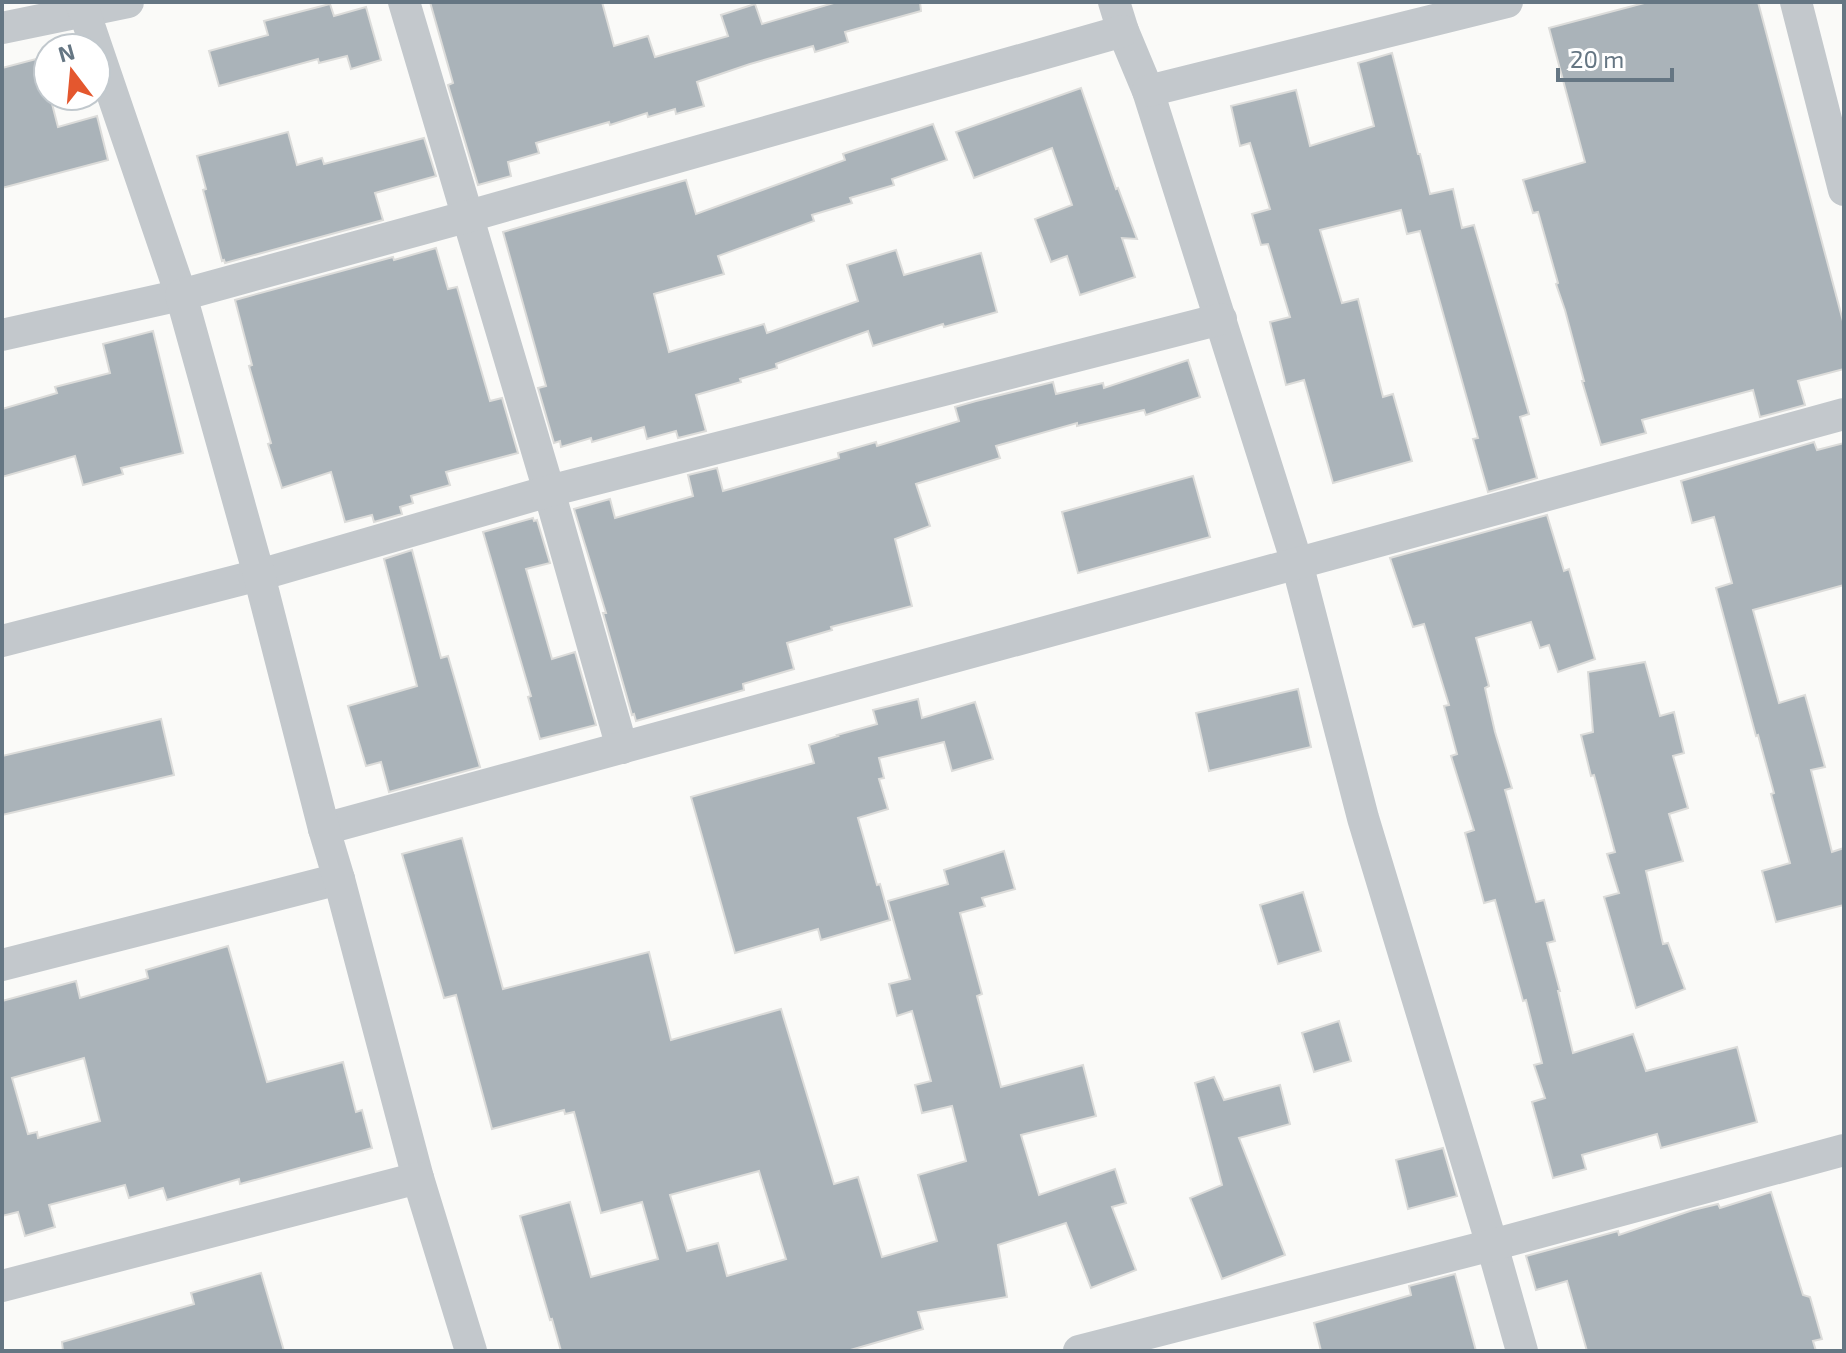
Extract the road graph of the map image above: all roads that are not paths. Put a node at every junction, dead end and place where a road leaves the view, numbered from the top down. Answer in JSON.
{"nodes":[{"id":1,"x":128,"y":2,"type":"edge"},
{"id":2,"x":404,"y":2,"type":"edge"},
{"id":3,"x":1507,"y":2,"type":"edge"},
{"id":4,"x":1796,"y":2,"type":"edge"},
{"id":5,"x":82,"y":6,"type":"edge"},
{"id":6,"x":1118,"y":16,"type":"edge"},
{"id":7,"x":2,"y":28,"type":"edge"},
{"id":8,"x":1148,"y":91,"type":"junction"},
{"id":9,"x":1844,"y":190,"type":"edge"},
{"id":10,"x":469,"y":216,"type":"junction"},
{"id":11,"x":181,"y":295,"type":"junction"},
{"id":12,"x":1221,"y":319,"type":"junction"},
{"id":13,"x":2,"y":335,"type":"edge"},
{"id":14,"x":1844,"y":414,"type":"edge"},
{"id":15,"x":549,"y":491,"type":"junction"},
{"id":16,"x":1297,"y":563,"type":"junction"},
{"id":17,"x":259,"y":575,"type":"junction"},
{"id":18,"x":2,"y":641,"type":"edge"},
{"id":19,"x":622,"y":748,"type":"junction"},
{"id":20,"x":324,"y":829,"type":"junction"},
{"id":21,"x":339,"y":879,"type":"junction"},
{"id":22,"x":2,"y":965,"type":"edge"},
{"id":23,"x":1844,"y":1150,"type":"edge"},
{"id":24,"x":418,"y":1178,"type":"junction"},
{"id":25,"x":1492,"y":1245,"type":"junction"},
{"id":26,"x":2,"y":1286,"type":"edge"},
{"id":27,"x":471,"y":1351,"type":"edge"},
{"id":28,"x":1079,"y":1351,"type":"edge"},
{"id":29,"x":1522,"y":1351,"type":"edge"}],
"edges":[{"from":1,"to":5,"type":"street"},
{"from":2,"to":10,"type":"street"},
{"from":3,"to":8,"type":"street"},
{"from":4,"to":9,"type":"street"},
{"from":5,"to":7,"type":"street"},
{"from":5,"to":11,"type":"street"},
{"from":6,"to":8,"type":"street"},
{"from":6,"to":10,"type":"street"},
{"from":8,"to":12,"type":"street"},
{"from":10,"to":11,"type":"street"},
{"from":10,"to":15,"type":"street"},
{"from":11,"to":13,"type":"street"},
{"from":11,"to":17,"type":"street"},
{"from":12,"to":15,"type":"street"},
{"from":12,"to":16,"type":"street"},
{"from":14,"to":16,"type":"street"},
{"from":15,"to":17,"type":"street"},
{"from":15,"to":19,"type":"street"},
{"from":16,"to":19,"type":"street"},
{"from":16,"to":25,"type":"street"},
{"from":17,"to":18,"type":"street"},
{"from":17,"to":20,"type":"street"},
{"from":19,"to":20,"type":"street"},
{"from":20,"to":21,"type":"street"},
{"from":21,"to":22,"type":"street"},
{"from":21,"to":24,"type":"street"},
{"from":23,"to":25,"type":"street"},
{"from":24,"to":26,"type":"street"},
{"from":24,"to":27,"type":"street"},
{"from":25,"to":28,"type":"street"},
{"from":25,"to":29,"type":"street"}]}
